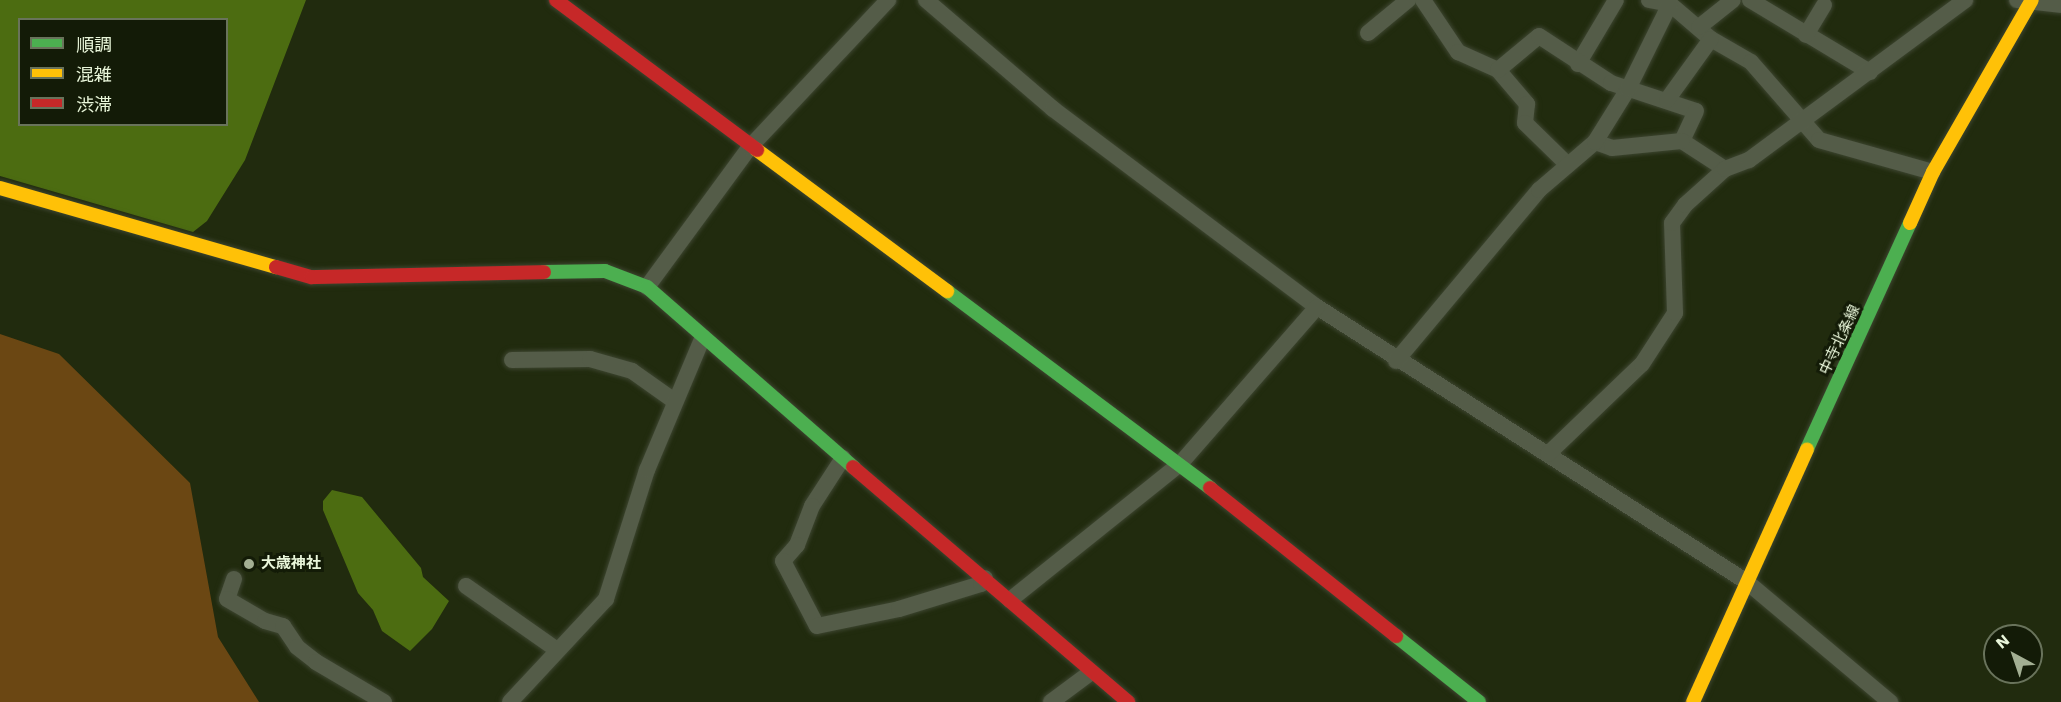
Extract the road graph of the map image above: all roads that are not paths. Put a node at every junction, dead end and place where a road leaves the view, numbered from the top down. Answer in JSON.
{"nodes":[{"id":1,"x":556,"y":0,"type":"edge"},
{"id":2,"x":888,"y":0,"type":"edge"},
{"id":3,"x":926,"y":0,"type":"edge"},
{"id":4,"x":1408,"y":0,"type":"edge"},
{"id":5,"x":1423,"y":0,"type":"edge"},
{"id":6,"x":1616,"y":0,"type":"edge"},
{"id":7,"x":1649,"y":0,"type":"edge"},
{"id":8,"x":1733,"y":0,"type":"edge"},
{"id":9,"x":1750,"y":0,"type":"edge"},
{"id":10,"x":1965,"y":0,"type":"edge"},
{"id":11,"x":2026,"y":1,"type":"edge"},
{"id":12,"x":1670,"y":4,"type":"junction"},
{"id":13,"x":1824,"y":5,"type":"dead end"},
{"id":14,"x":2061,"y":5,"type":"edge"},
{"id":15,"x":1368,"y":33,"type":"dead end"},
{"id":16,"x":1705,"y":33,"type":"junction"},
{"id":17,"x":1806,"y":35,"type":"junction"},
{"id":18,"x":1578,"y":64,"type":"junction"},
{"id":19,"x":1498,"y":70,"type":"junction"},
{"id":20,"x":1870,"y":72,"type":"junction"},
{"id":21,"x":1628,"y":89,"type":"junction"},
{"id":22,"x":1667,"y":100,"type":"junction"},
{"id":23,"x":1803,"y":121,"type":"junction"},
{"id":24,"x":1682,"y":141,"type":"junction"},
{"id":25,"x":1595,"y":142,"type":"junction"},
{"id":26,"x":750,"y":147,"type":"junction"},
{"id":27,"x":1568,"y":165,"type":"junction"},
{"id":28,"x":1725,"y":168,"type":"junction"},
{"id":29,"x":1933,"y":172,"type":"junction"},
{"id":30,"x":0,"y":188,"type":"edge"},
{"id":31,"x":647,"y":287,"type":"junction"},
{"id":32,"x":1317,"y":307,"type":"junction"},
{"id":33,"x":703,"y":337,"type":"junction"},
{"id":34,"x":512,"y":360,"type":"dead end"},
{"id":35,"x":1395,"y":361,"type":"junction"},
{"id":36,"x":673,"y":400,"type":"junction"},
{"id":37,"x":1548,"y":454,"type":"junction"},
{"id":38,"x":843,"y":458,"type":"junction"},
{"id":39,"x":1180,"y":464,"type":"junction"},
{"id":40,"x":234,"y":579,"type":"dead end"},
{"id":41,"x":985,"y":579,"type":"junction"},
{"id":42,"x":1747,"y":582,"type":"junction"},
{"id":43,"x":466,"y":586,"type":"dead end"},
{"id":44,"x":1010,"y":600,"type":"junction"},
{"id":45,"x":557,"y":651,"type":"junction"},
{"id":46,"x":1090,"y":674,"type":"junction"},
{"id":47,"x":384,"y":702,"type":"edge"},
{"id":48,"x":510,"y":702,"type":"edge"},
{"id":49,"x":1051,"y":702,"type":"edge"},
{"id":50,"x":1128,"y":702,"type":"edge"},
{"id":51,"x":1479,"y":702,"type":"edge"},
{"id":52,"x":1693,"y":702,"type":"edge"},
{"id":53,"x":1890,"y":702,"type":"edge"}],
"edges":[{"from":1,"to":26,"type":"street"},
{"from":2,"to":26,"type":"street"},
{"from":3,"to":32,"type":"street"},
{"from":4,"to":15,"type":"street"},
{"from":5,"to":19,"type":"street"},
{"from":6,"to":18,"type":"street"},
{"from":7,"to":12,"type":"street"},
{"from":8,"to":16,"type":"street"},
{"from":9,"to":17,"type":"street"},
{"from":10,"to":20,"type":"street"},
{"from":11,"to":14,"type":"street"},
{"from":11,"to":29,"type":"street","name":"中寺北条線"},
{"from":12,"to":16,"type":"street"},
{"from":12,"to":21,"type":"street"},
{"from":13,"to":17,"type":"street"},
{"from":16,"to":22,"type":"street"},
{"from":16,"to":23,"type":"street"},
{"from":17,"to":20,"type":"street"},
{"from":18,"to":19,"type":"street"},
{"from":18,"to":21,"type":"street"},
{"from":19,"to":27,"type":"street"},
{"from":20,"to":23,"type":"street"},
{"from":21,"to":22,"type":"street"},
{"from":21,"to":25,"type":"street"},
{"from":22,"to":24,"type":"street"},
{"from":23,"to":28,"type":"street"},
{"from":23,"to":29,"type":"street"},
{"from":24,"to":25,"type":"street"},
{"from":24,"to":28,"type":"street"},
{"from":25,"to":27,"type":"street"},
{"from":26,"to":31,"type":"street"},
{"from":26,"to":39,"type":"street"},
{"from":27,"to":35,"type":"street"},
{"from":28,"to":37,"type":"street"},
{"from":29,"to":42,"type":"street","name":"中寺北条線"},
{"from":30,"to":31,"type":"street"},
{"from":31,"to":33,"type":"street"},
{"from":32,"to":35,"type":"street"},
{"from":32,"to":39,"type":"street"},
{"from":33,"to":36,"type":"street"},
{"from":33,"to":38,"type":"street"},
{"from":34,"to":36,"type":"street"},
{"from":35,"to":37,"type":"street"},
{"from":36,"to":45,"type":"street"},
{"from":37,"to":42,"type":"street"},
{"from":38,"to":41,"type":"street"},
{"from":38,"to":41,"type":"street"},
{"from":39,"to":44,"type":"street"},
{"from":39,"to":51,"type":"street"},
{"from":40,"to":47,"type":"street"},
{"from":41,"to":44,"type":"street"},
{"from":42,"to":52,"type":"street","name":"中寺北条線"},
{"from":42,"to":53,"type":"street"},
{"from":43,"to":45,"type":"street"},
{"from":44,"to":46,"type":"street"},
{"from":45,"to":48,"type":"street"},
{"from":46,"to":49,"type":"street"},
{"from":46,"to":50,"type":"street"}]}
